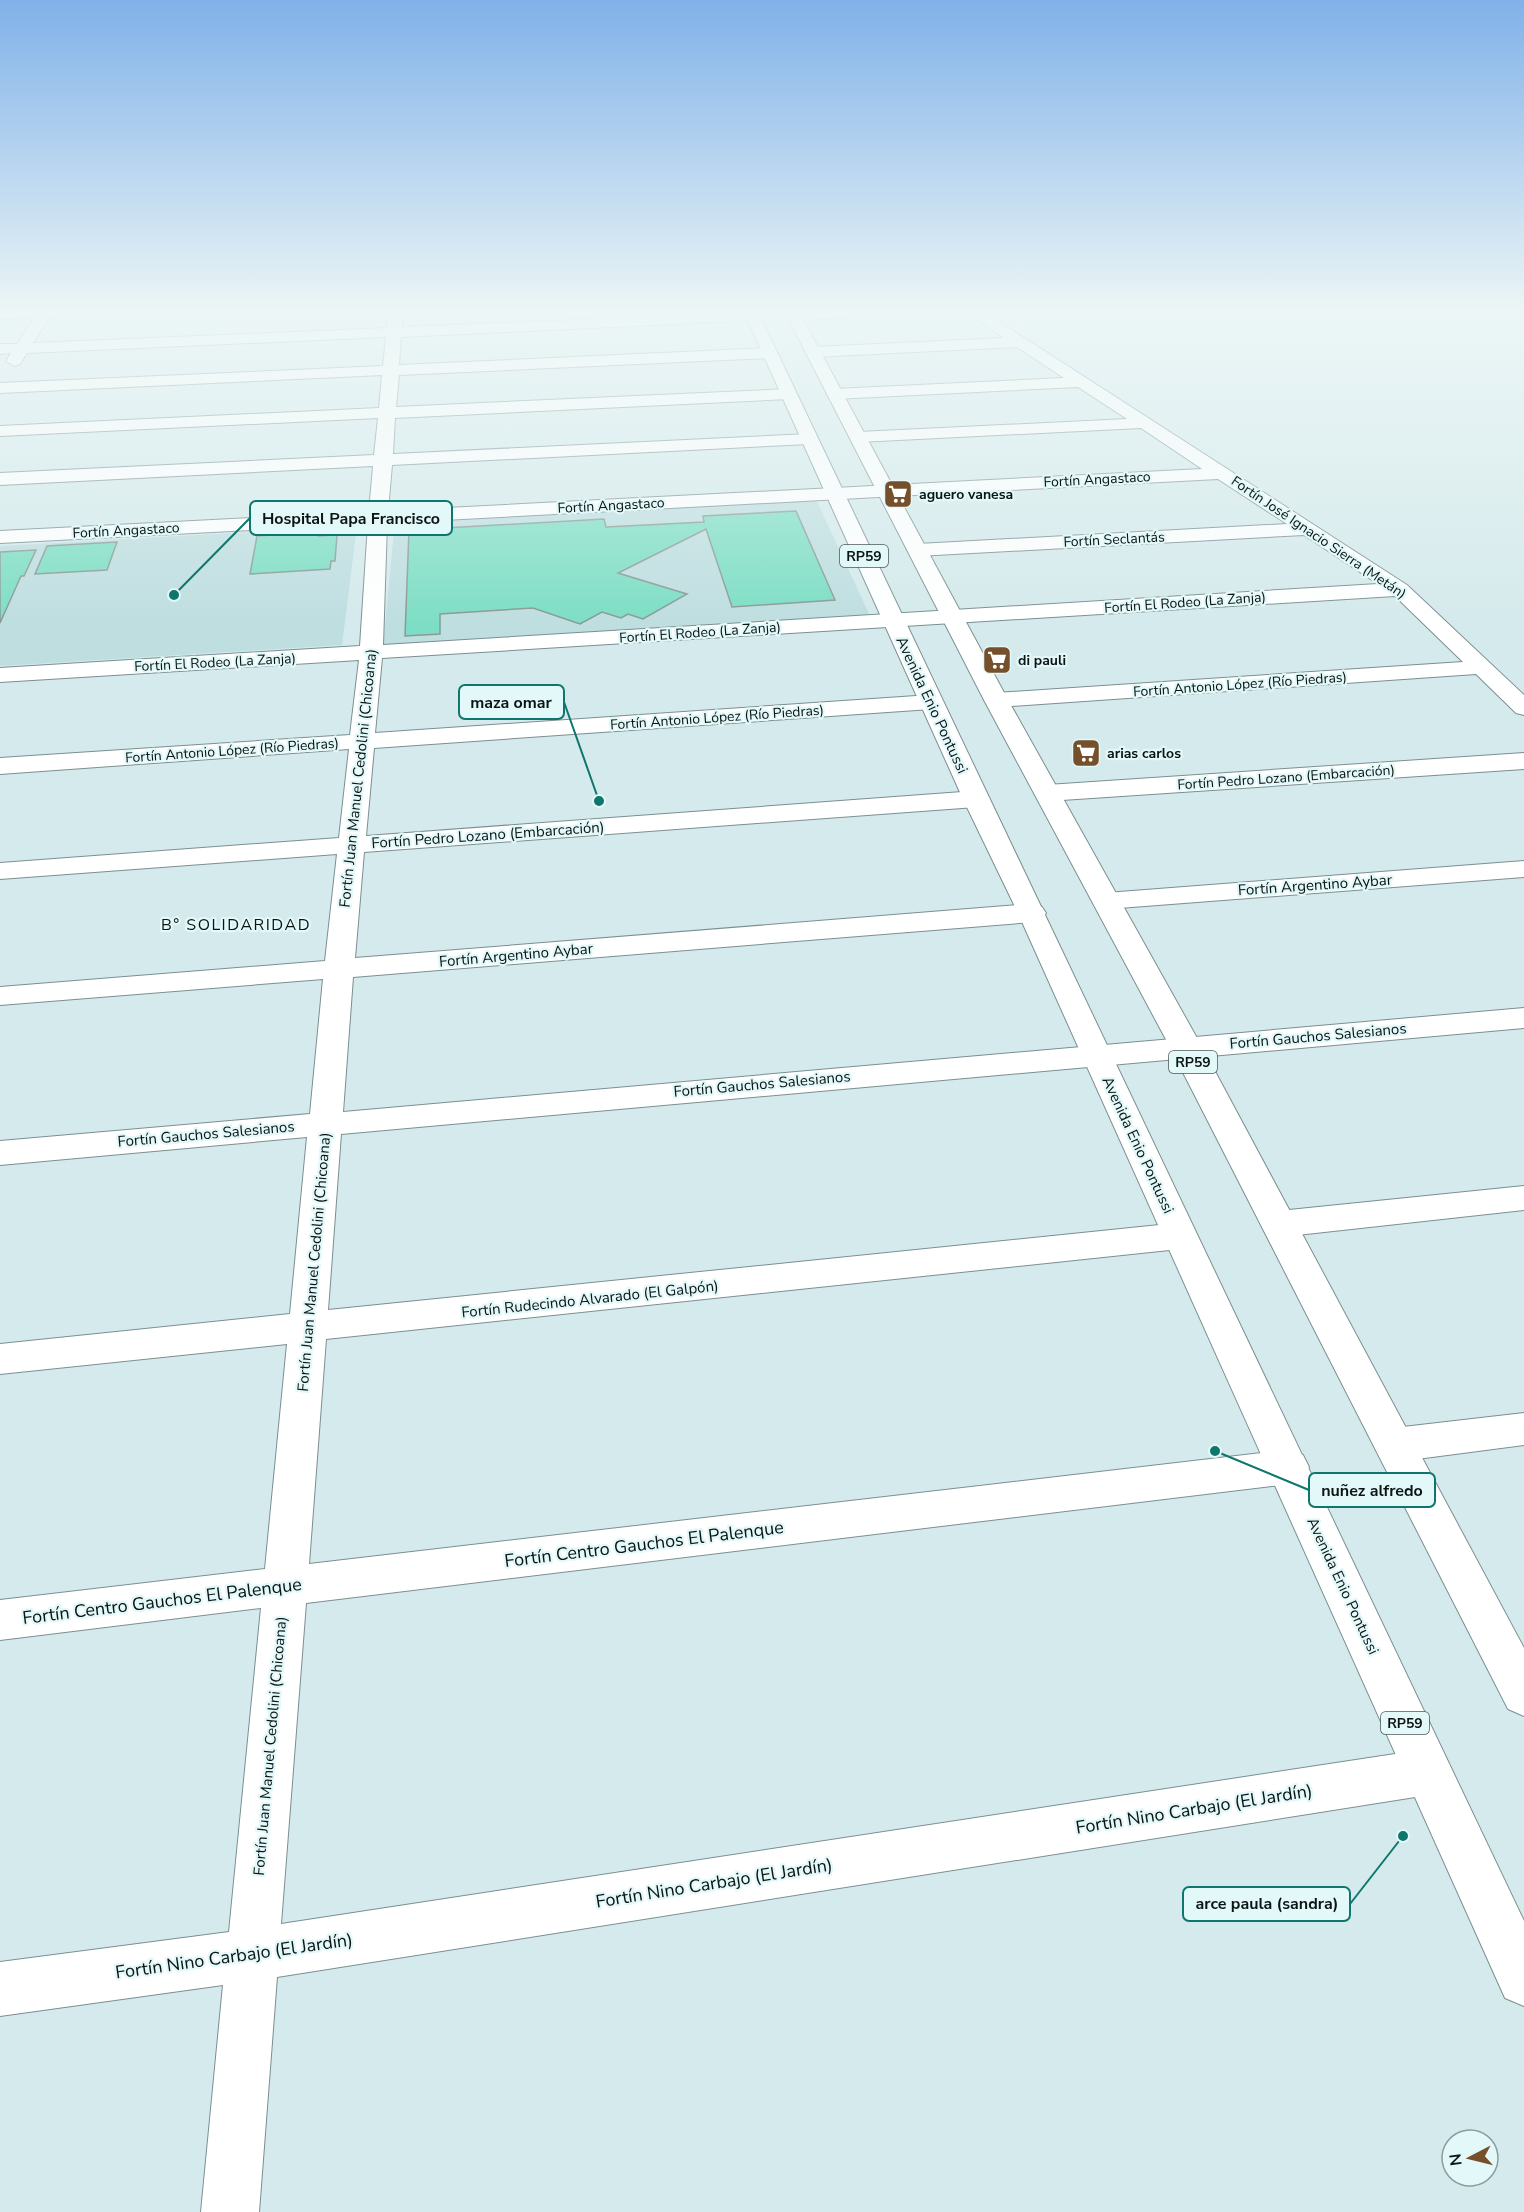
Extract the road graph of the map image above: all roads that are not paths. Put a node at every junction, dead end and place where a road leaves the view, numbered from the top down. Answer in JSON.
{"nodes":[{"id":1,"x":341,"y":415,"type":"edge"},
{"id":2,"x":389,"y":415,"type":"edge"},
{"id":3,"x":799,"y":415,"type":"edge"},
{"id":4,"x":846,"y":415,"type":"edge"},
{"id":5,"x":1135,"y":415,"type":"edge"},
{"id":6,"x":1148,"y":423,"type":"junction"},
{"id":7,"x":0,"y":431,"type":"edge"},
{"id":8,"x":859,"y":437,"type":"junction"},
{"id":9,"x":810,"y":438,"type":"junction"},
{"id":10,"x":384,"y":460,"type":"junction"},
{"id":11,"x":1222,"y":472,"type":"junction"},
{"id":12,"x":0,"y":479,"type":"edge"},
{"id":13,"x":886,"y":490,"type":"junction"},
{"id":14,"x":835,"y":493,"type":"junction"},
{"id":15,"x":378,"y":517,"type":"junction"},
{"id":16,"x":1310,"y":529,"type":"junction"},
{"id":17,"x":0,"y":537,"type":"edge"},
{"id":18,"x":918,"y":550,"type":"junction"},
{"id":19,"x":1400,"y":589,"type":"junction"},
{"id":20,"x":952,"y":616,"type":"junction"},
{"id":21,"x":893,"y":620,"type":"junction"},
{"id":22,"x":371,"y":652,"type":"junction"},
{"id":23,"x":0,"y":675,"type":"edge"},
{"id":24,"x":1491,"y":675,"type":"junction"},
{"id":25,"x":1524,"y":682,"type":"edge"},
{"id":26,"x":996,"y":700,"type":"junction"},
{"id":27,"x":931,"y":702,"type":"junction"},
{"id":28,"x":1524,"y":708,"type":"edge"},
{"id":29,"x":362,"y":741,"type":"junction"},
{"id":30,"x":1524,"y":761,"type":"edge"},
{"id":31,"x":0,"y":766,"type":"edge"},
{"id":32,"x":1047,"y":793,"type":"junction"},
{"id":33,"x":976,"y":800,"type":"junction"},
{"id":34,"x":351,"y":845,"type":"junction"},
{"id":35,"x":1524,"y":869,"type":"edge"},
{"id":36,"x":0,"y":871,"type":"edge"},
{"id":37,"x":1106,"y":901,"type":"junction"},
{"id":38,"x":1032,"y":913,"type":"junction"},
{"id":39,"x":339,"y":969,"type":"junction"},
{"id":40,"x":0,"y":996,"type":"edge"},
{"id":41,"x":1524,"y":1017,"type":"edge"},
{"id":42,"x":1186,"y":1047,"type":"junction"},
{"id":43,"x":1096,"y":1054,"type":"junction"},
{"id":44,"x":327,"y":1123,"type":"junction"},
{"id":45,"x":0,"y":1153,"type":"edge"},
{"id":46,"x":1524,"y":1198,"type":"edge"},
{"id":47,"x":1279,"y":1224,"type":"junction"},
{"id":48,"x":1179,"y":1236,"type":"junction"},
{"id":49,"x":309,"y":1328,"type":"junction"},
{"id":50,"x":0,"y":1359,"type":"edge"},
{"id":51,"x":1524,"y":1430,"type":"edge"},
{"id":52,"x":1394,"y":1444,"type":"junction"},
{"id":53,"x":1288,"y":1467,"type":"junction"},
{"id":54,"x":283,"y":1587,"type":"junction"},
{"id":55,"x":0,"y":1620,"type":"edge"},
{"id":56,"x":1524,"y":1694,"type":"edge"},
{"id":57,"x":1428,"y":1772,"type":"junction"},
{"id":58,"x":252,"y":1955,"type":"junction"},
{"id":59,"x":1524,"y":1979,"type":"edge"},
{"id":60,"x":0,"y":1989,"type":"edge"},
{"id":61,"x":230,"y":2212,"type":"edge"}],
"edges":[{"from":1,"to":7,"type":"street"},
{"from":2,"to":10,"type":"street","name":"Fortín Juan Manuel Cedolini (Chicoana)"},
{"from":3,"to":9,"type":"street","name":"Avenida Enio Pontussi","number":"RP59"},
{"from":4,"to":8,"type":"street","number":"RP59"},
{"from":5,"to":6,"type":"street","name":"Fortín José Ignacio Sierra (Metán)"},
{"from":6,"to":8,"type":"street"},
{"from":6,"to":11,"type":"street","name":"Fortín José Ignacio Sierra (Metán)"},
{"from":8,"to":13,"type":"street","number":"RP59"},
{"from":9,"to":10,"type":"street"},
{"from":9,"to":14,"type":"street","name":"Avenida Enio Pontussi","number":"RP59"},
{"from":10,"to":12,"type":"street"},
{"from":10,"to":15,"type":"street","name":"Fortín Juan Manuel Cedolini (Chicoana)"},
{"from":11,"to":13,"type":"street","name":"Fortín Angastaco"},
{"from":11,"to":16,"type":"street","name":"Fortín José Ignacio Sierra (Metán)"},
{"from":13,"to":14,"type":"street","name":"Fortín Angastaco"},
{"from":13,"to":18,"type":"street","number":"RP59"},
{"from":14,"to":15,"type":"street","name":"Fortín Angastaco"},
{"from":14,"to":21,"type":"street","name":"Avenida Enio Pontussi","number":"RP59"},
{"from":15,"to":17,"type":"street","name":"Fortín Angastaco"},
{"from":15,"to":22,"type":"street","name":"Fortín Juan Manuel Cedolini (Chicoana)"},
{"from":16,"to":18,"type":"street","name":"Fortín Seclantás"},
{"from":16,"to":19,"type":"street","name":"Fortín José Ignacio Sierra (Metán)"},
{"from":18,"to":20,"type":"street","number":"RP59"},
{"from":19,"to":20,"type":"street","name":"Fortín El Rodeo (La Zanja)"},
{"from":19,"to":24,"type":"street","name":"Fortín José Ignacio Sierra (Metán)"},
{"from":20,"to":21,"type":"street","name":"Fortín El Rodeo (La Zanja)"},
{"from":20,"to":26,"type":"street","number":"RP59"},
{"from":21,"to":22,"type":"street","name":"Fortín El Rodeo (La Zanja)"},
{"from":21,"to":27,"type":"street","name":"Avenida Enio Pontussi","number":"RP59"},
{"from":22,"to":23,"type":"street","name":"Fortín El Rodeo (La Zanja)"},
{"from":22,"to":29,"type":"street","name":"Fortín Juan Manuel Cedolini (Chicoana)"},
{"from":24,"to":25,"type":"street","name":"Fortín Antonio López (Río Piedras)"},
{"from":24,"to":26,"type":"street","name":"Fortín Antonio López (Río Piedras)"},
{"from":24,"to":28,"type":"street","name":"Fortín José Ignacio Sierra (Metán)"},
{"from":26,"to":32,"type":"street","number":"RP59"},
{"from":27,"to":29,"type":"street","name":"Fortín Antonio López (Río Piedras)"},
{"from":27,"to":33,"type":"street","name":"Avenida Enio Pontussi","number":"RP59"},
{"from":29,"to":31,"type":"street","name":"Fortín Antonio López (Río Piedras)"},
{"from":29,"to":34,"type":"street","name":"Fortín Juan Manuel Cedolini (Chicoana)"},
{"from":30,"to":32,"type":"street","name":"Fortín Pedro Lozano (Embarcación)"},
{"from":32,"to":37,"type":"street","number":"RP59"},
{"from":33,"to":34,"type":"street","name":"Fortín Pedro Lozano (Embarcación)"},
{"from":33,"to":38,"type":"street","name":"Avenida Enio Pontussi","number":"RP59"},
{"from":34,"to":36,"type":"street","name":"Fortín Pedro Lozano (Embarcación)"},
{"from":34,"to":39,"type":"street","name":"Fortín Juan Manuel Cedolini (Chicoana)"},
{"from":35,"to":37,"type":"street","name":"Fortín Argentino Aybar"},
{"from":37,"to":42,"type":"street","number":"RP59"},
{"from":38,"to":39,"type":"street","name":"Fortín Argentino Aybar"},
{"from":38,"to":43,"type":"street","name":"Avenida Enio Pontussi","number":"RP59"},
{"from":39,"to":40,"type":"street","name":"Fortín Argentino Aybar"},
{"from":39,"to":44,"type":"street","name":"Fortín Juan Manuel Cedolini (Chicoana)"},
{"from":41,"to":42,"type":"street","name":"Fortín Gauchos Salesianos"},
{"from":42,"to":43,"type":"street","name":"Fortín Gauchos Salesianos"},
{"from":42,"to":47,"type":"street","number":"RP59"},
{"from":43,"to":44,"type":"street","name":"Fortín Gauchos Salesianos"},
{"from":43,"to":48,"type":"street","name":"Avenida Enio Pontussi","number":"RP59"},
{"from":44,"to":45,"type":"street","name":"Fortín Gauchos Salesianos"},
{"from":44,"to":49,"type":"street","name":"Fortín Juan Manuel Cedolini (Chicoana)"},
{"from":46,"to":47,"type":"street"},
{"from":47,"to":52,"type":"street","number":"RP59"},
{"from":48,"to":49,"type":"street","name":"Fortín Rudecindo Alvarado (El Galpón)"},
{"from":48,"to":53,"type":"street","name":"Avenida Enio Pontussi","number":"RP59"},
{"from":49,"to":50,"type":"street","name":"Fortín Rudecindo Alvarado (El Galpón)"},
{"from":49,"to":54,"type":"street","name":"Fortín Juan Manuel Cedolini (Chicoana)"},
{"from":51,"to":52,"type":"street"},
{"from":52,"to":56,"type":"street","number":"RP59"},
{"from":53,"to":54,"type":"street","name":"Fortín Centro Gauchos El Palenque"},
{"from":53,"to":57,"type":"street","name":"Avenida Enio Pontussi","number":"RP59"},
{"from":54,"to":55,"type":"street","name":"Fortín Centro Gauchos El Palenque"},
{"from":54,"to":58,"type":"street","name":"Fortín Juan Manuel Cedolini (Chicoana)"},
{"from":57,"to":58,"type":"street","name":"Fortín Nino Carbajo (El Jardín)"},
{"from":57,"to":59,"type":"street","name":"Avenida Enio Pontussi","number":"RP59"},
{"from":58,"to":60,"type":"street","name":"Fortín Nino Carbajo (El Jardín)"},
{"from":58,"to":61,"type":"street","name":"Fortín Juan Manuel Cedolini (Chicoana)"}]}
